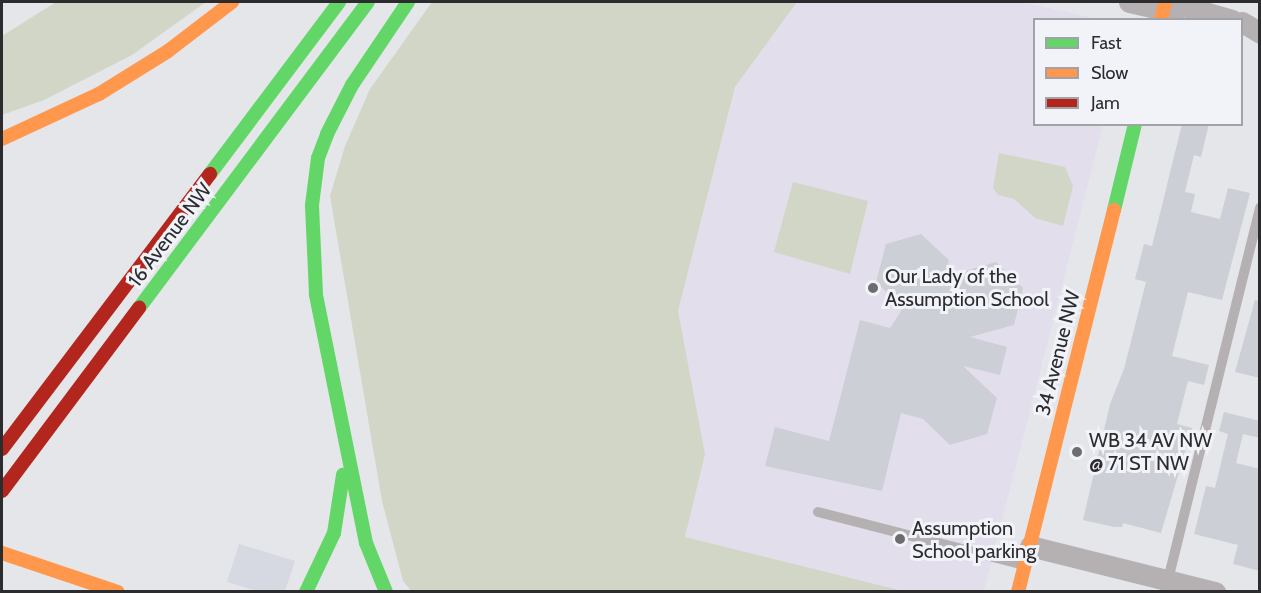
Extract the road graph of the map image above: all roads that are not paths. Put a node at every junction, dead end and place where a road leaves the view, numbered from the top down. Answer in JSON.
{"nodes":[{"id":1,"x":232,"y":2,"type":"edge"},
{"id":2,"x":339,"y":2,"type":"edge"},
{"id":3,"x":368,"y":2,"type":"edge"},
{"id":4,"x":408,"y":2,"type":"edge"},
{"id":5,"x":1129,"y":2,"type":"edge"},
{"id":6,"x":1167,"y":13,"type":"edge"},
{"id":7,"x":1225,"y":18,"type":"edge"},
{"id":8,"x":1135,"y":126,"type":"edge"},
{"id":9,"x":2,"y":139,"type":"edge"},
{"id":10,"x":1260,"y":208,"type":"edge"},
{"id":11,"x":331,"y":367,"type":"junction"},
{"id":12,"x":2,"y":449,"type":"edge"},
{"id":13,"x":2,"y":491,"type":"edge"},
{"id":14,"x":818,"y":512,"type":"dead end"},
{"id":15,"x":2,"y":553,"type":"edge"},
{"id":16,"x":1028,"y":556,"type":"junction"},
{"id":17,"x":1167,"y":586,"type":"edge"},
{"id":18,"x":118,"y":591,"type":"edge"},
{"id":19,"x":306,"y":591,"type":"edge"},
{"id":20,"x":386,"y":591,"type":"edge"},
{"id":21,"x":1018,"y":591,"type":"edge"},
{"id":22,"x":1215,"y":591,"type":"edge"}],
"edges":[{"from":1,"to":9,"type":"main road"},
{"from":2,"to":12,"type":"main road","name":"16 Avenue NW"},
{"from":3,"to":13,"type":"main road","name":"16 Avenue NW"},
{"from":4,"to":11,"type":"main road"},
{"from":5,"to":6,"type":"street"},
{"from":6,"to":7,"type":"street"},
{"from":8,"to":16,"type":"main road","name":"34 Avenue NW"},
{"from":10,"to":17,"type":"lane"},
{"from":11,"to":19,"type":"main road"},
{"from":11,"to":20,"type":"main road"},
{"from":14,"to":16,"type":"lane"},
{"from":15,"to":18,"type":"main road"},
{"from":16,"to":17,"type":"street"},
{"from":16,"to":21,"type":"main road","name":"34 Avenue NW"},
{"from":17,"to":22,"type":"street"}]}
